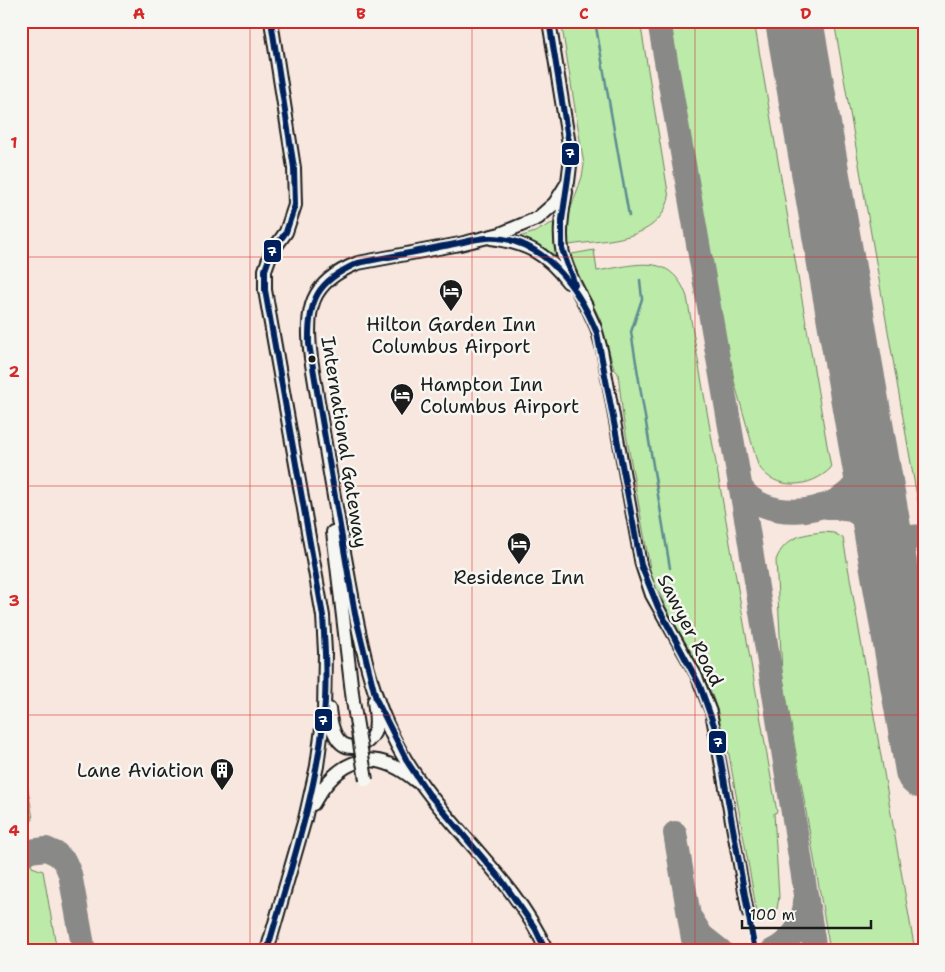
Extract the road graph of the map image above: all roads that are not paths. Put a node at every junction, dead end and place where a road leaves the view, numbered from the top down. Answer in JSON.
{"nodes":[{"id":1,"x":271,"y":21,"type":"edge"},
{"id":2,"x":549,"y":21,"type":"edge"},
{"id":3,"x":568,"y":182,"type":"junction"},
{"id":4,"x":486,"y":238,"type":"junction"},
{"id":5,"x":586,"y":306,"type":"junction"},
{"id":6,"x":329,"y":468,"type":"junction"},
{"id":7,"x":326,"y":652,"type":"junction"},
{"id":8,"x":372,"y":688,"type":"junction"},
{"id":9,"x":366,"y":780,"type":"dead end"},
{"id":10,"x":428,"y":793,"type":"junction"},
{"id":11,"x":305,"y":819,"type":"junction"},
{"id":12,"x":503,"y":882,"type":"junction"},
{"id":13,"x":748,"y":913,"type":"tunnel mouth"},
{"id":14,"x":266,"y":951,"type":"edge"},
{"id":15,"x":538,"y":951,"type":"edge"},
{"id":16,"x":547,"y":951,"type":"edge"}],
"edges":[{"from":1,"to":7,"type":"main road"},
{"from":2,"to":3,"type":"main road","name":"International Gateway"},
{"from":3,"to":4,"type":"main road","name":"International Gateway"},
{"from":3,"to":5,"type":"main road"},
{"from":4,"to":5,"type":"main road"},
{"from":4,"to":6,"type":"main road","name":"International Gateway"},
{"from":5,"to":13,"type":"street","name":"Sawyer Road"},
{"from":6,"to":8,"type":"main road","name":"International Gateway"},
{"from":6,"to":9,"type":"main road","bridge":true},
{"from":7,"to":8,"type":"main road"},
{"from":7,"to":11,"type":"main road"},
{"from":8,"to":10,"type":"main road","name":"International Gateway"},
{"from":10,"to":11,"type":"main road"},
{"from":10,"to":12,"type":"main road","name":"International Gateway"},
{"from":11,"to":14,"type":"main road"},
{"from":12,"to":15,"type":"main road"},
{"from":12,"to":16,"type":"main road"}]}
